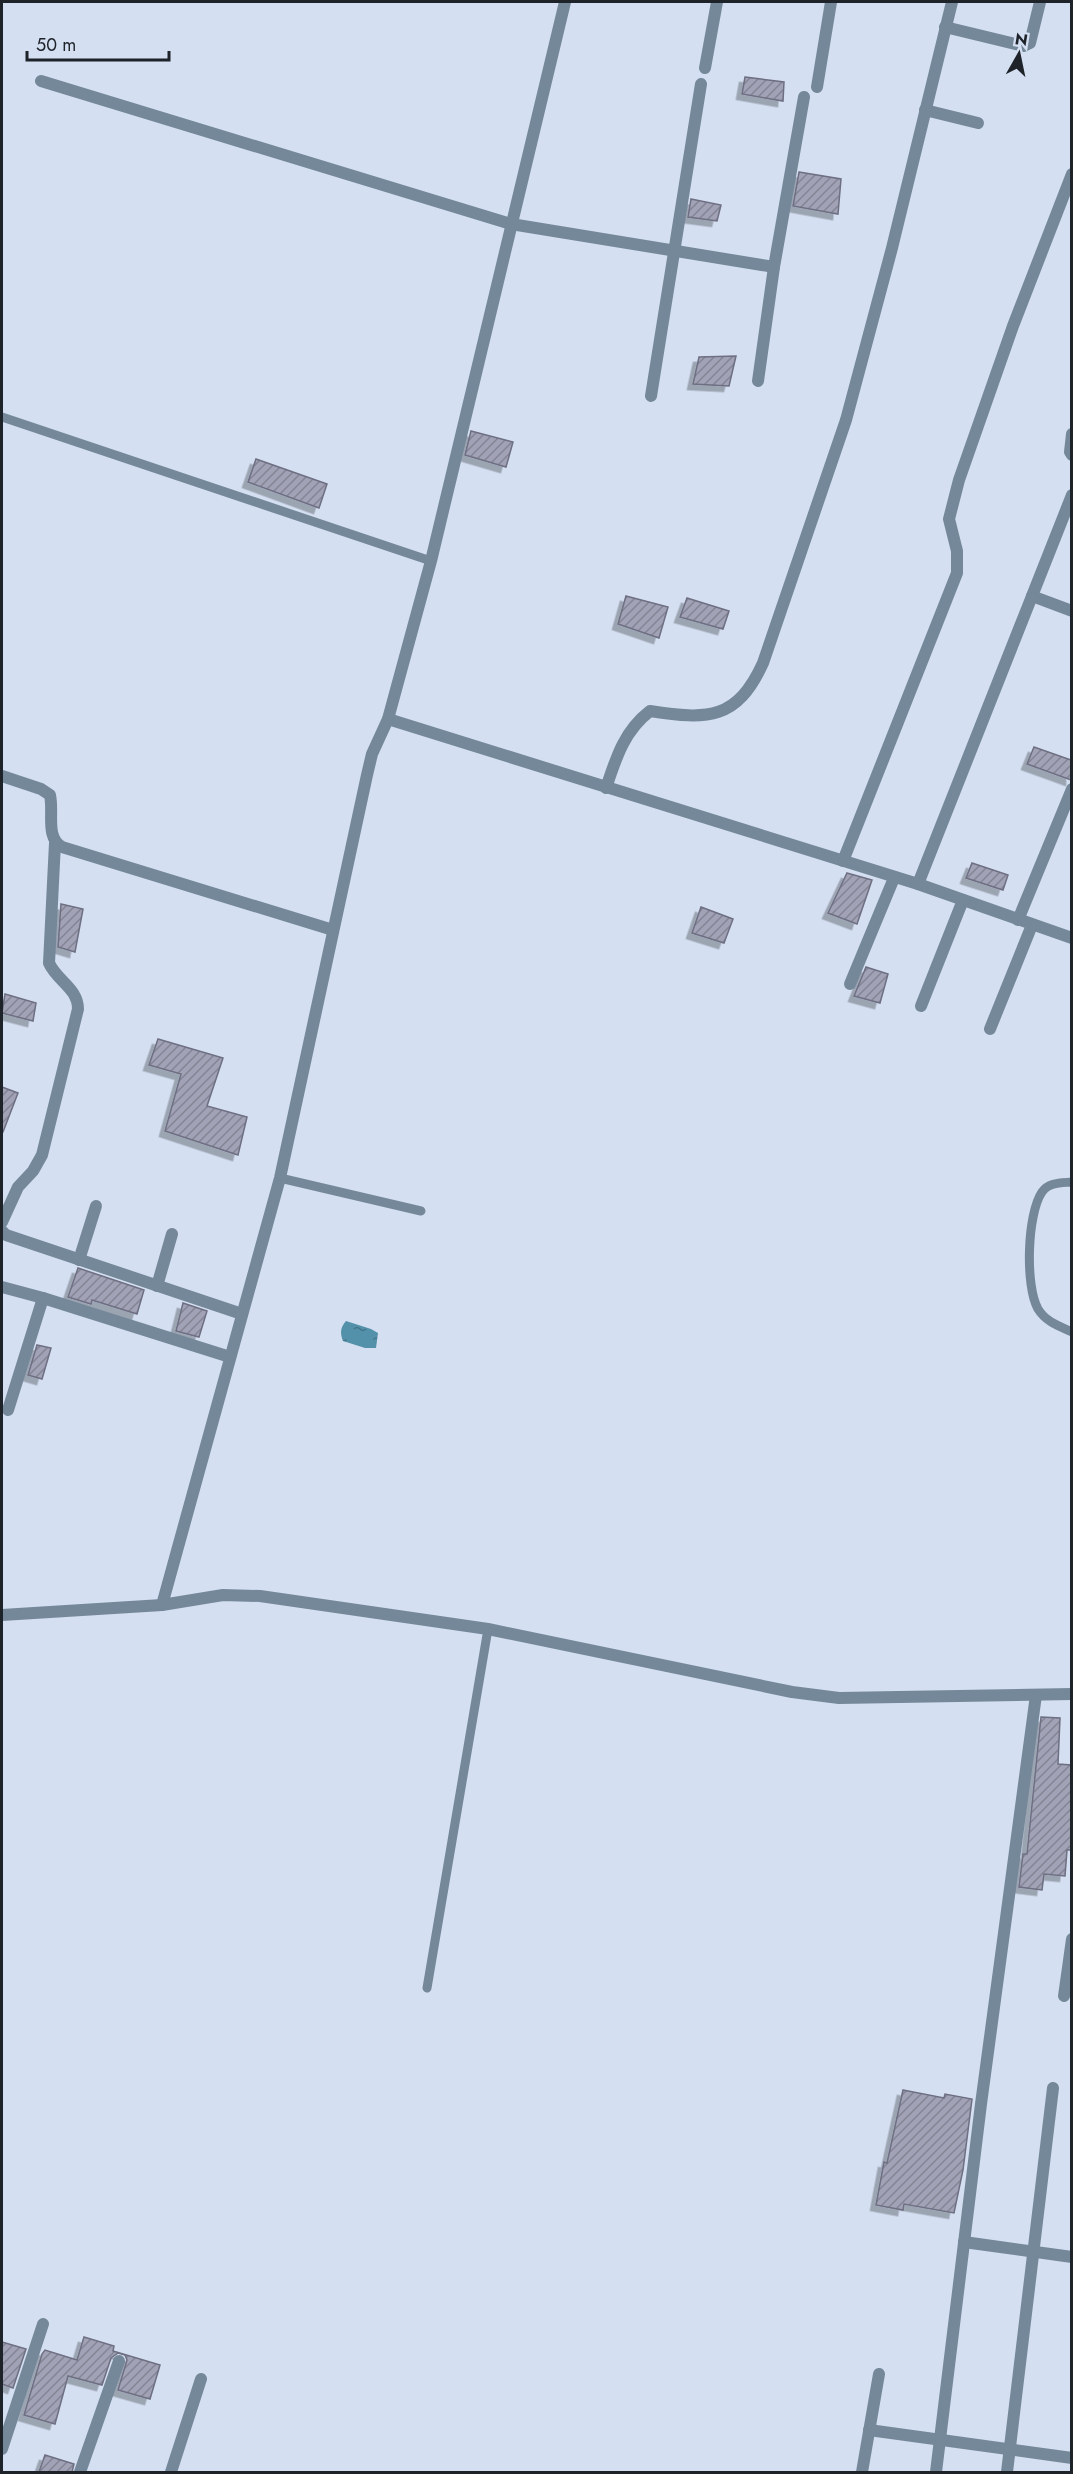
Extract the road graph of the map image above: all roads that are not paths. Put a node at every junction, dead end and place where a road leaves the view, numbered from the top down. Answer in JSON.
{"nodes":[{"id":1,"x":565,"y":2,"type":"edge"},
{"id":2,"x":717,"y":2,"type":"edge"},
{"id":3,"x":831,"y":2,"type":"edge"},
{"id":4,"x":952,"y":2,"type":"edge"},
{"id":5,"x":1040,"y":2,"type":"edge"},
{"id":6,"x":945,"y":27,"type":"junction"},
{"id":7,"x":705,"y":68,"type":"dead end"},
{"id":8,"x":41,"y":81,"type":"dead end"},
{"id":9,"x":700,"y":84,"type":"dead end"},
{"id":10,"x":817,"y":87,"type":"dead end"},
{"id":11,"x":804,"y":97,"type":"dead end"},
{"id":12,"x":925,"y":110,"type":"junction"},
{"id":13,"x":978,"y":123,"type":"dead end"},
{"id":14,"x":1071,"y":174,"type":"edge"},
{"id":15,"x":511,"y":224,"type":"junction"},
{"id":16,"x":675,"y":251,"type":"junction"},
{"id":17,"x":774,"y":267,"type":"junction"},
{"id":18,"x":758,"y":381,"type":"dead end"},
{"id":19,"x":651,"y":396,"type":"dead end"},
{"id":20,"x":2,"y":417,"type":"edge"},
{"id":21,"x":1071,"y":434,"type":"edge"},
{"id":22,"x":1071,"y":455,"type":"edge"},
{"id":23,"x":1071,"y":495,"type":"edge"},
{"id":24,"x":431,"y":561,"type":"junction"},
{"id":25,"x":1032,"y":596,"type":"junction"},
{"id":26,"x":1071,"y":611,"type":"edge"},
{"id":27,"x":388,"y":719,"type":"junction"},
{"id":28,"x":2,"y":776,"type":"edge"},
{"id":29,"x":606,"y":788,"type":"junction"},
{"id":30,"x":1071,"y":789,"type":"edge"},
{"id":31,"x":55,"y":843,"type":"junction"},
{"id":32,"x":843,"y":861,"type":"junction"},
{"id":33,"x":894,"y":878,"type":"junction"},
{"id":34,"x":918,"y":884,"type":"junction"},
{"id":35,"x":963,"y":900,"type":"junction"},
{"id":36,"x":1018,"y":920,"type":"junction"},
{"id":37,"x":1032,"y":925,"type":"junction"},
{"id":38,"x":333,"y":930,"type":"junction"},
{"id":39,"x":1071,"y":938,"type":"edge"},
{"id":40,"x":850,"y":984,"type":"dead end"},
{"id":41,"x":921,"y":1006,"type":"dead end"},
{"id":42,"x":990,"y":1029,"type":"dead end"},
{"id":43,"x":280,"y":1178,"type":"junction"},
{"id":44,"x":1071,"y":1182,"type":"edge"},
{"id":45,"x":96,"y":1206,"type":"dead end"},
{"id":46,"x":421,"y":1211,"type":"dead end"},
{"id":47,"x":2,"y":1222,"type":"edge"},
{"id":48,"x":2,"y":1231,"type":"edge"},
{"id":49,"x":172,"y":1234,"type":"dead end"},
{"id":50,"x":79,"y":1260,"type":"junction"},
{"id":51,"x":157,"y":1286,"type":"junction"},
{"id":52,"x":2,"y":1287,"type":"edge"},
{"id":53,"x":43,"y":1298,"type":"junction"},
{"id":54,"x":242,"y":1314,"type":"junction"},
{"id":55,"x":1071,"y":1332,"type":"edge"},
{"id":56,"x":230,"y":1357,"type":"junction"},
{"id":57,"x":8,"y":1410,"type":"dead end"},
{"id":58,"x":162,"y":1605,"type":"junction"},
{"id":59,"x":2,"y":1616,"type":"edge"},
{"id":60,"x":488,"y":1629,"type":"junction"},
{"id":61,"x":1071,"y":1694,"type":"edge"},
{"id":62,"x":1036,"y":1695,"type":"junction"},
{"id":63,"x":1071,"y":1939,"type":"edge"},
{"id":64,"x":428,"y":1988,"type":"dead end"},
{"id":65,"x":1064,"y":1996,"type":"dead end"},
{"id":66,"x":1053,"y":2088,"type":"dead end"},
{"id":67,"x":964,"y":2242,"type":"junction"},
{"id":68,"x":1034,"y":2252,"type":"junction"},
{"id":69,"x":1071,"y":2257,"type":"edge"},
{"id":70,"x":43,"y":2324,"type":"dead end"},
{"id":71,"x":119,"y":2361,"type":"dead end"},
{"id":72,"x":879,"y":2374,"type":"dead end"},
{"id":73,"x":201,"y":2379,"type":"dead end"},
{"id":74,"x":869,"y":2430,"type":"junction"},
{"id":75,"x":940,"y":2440,"type":"junction"},
{"id":76,"x":2,"y":2449,"type":"edge"},
{"id":77,"x":1010,"y":2450,"type":"junction"},
{"id":78,"x":1071,"y":2458,"type":"edge"},
{"id":79,"x":80,"y":2472,"type":"edge"},
{"id":80,"x":171,"y":2472,"type":"edge"},
{"id":81,"x":862,"y":2472,"type":"edge"},
{"id":82,"x":936,"y":2472,"type":"edge"},
{"id":83,"x":1007,"y":2472,"type":"edge"}],
"edges":[{"from":1,"to":15,"type":"street"},
{"from":2,"to":7,"type":"street"},
{"from":3,"to":10,"type":"street"},
{"from":4,"to":6,"type":"street"},
{"from":5,"to":6,"type":"street"},
{"from":6,"to":12,"type":"street"},
{"from":8,"to":15,"type":"street"},
{"from":9,"to":16,"type":"street"},
{"from":11,"to":17,"type":"street"},
{"from":12,"to":13,"type":"street"},
{"from":12,"to":29,"type":"street"},
{"from":14,"to":32,"type":"street"},
{"from":15,"to":16,"type":"street"},
{"from":15,"to":24,"type":"street"},
{"from":16,"to":17,"type":"street"},
{"from":16,"to":19,"type":"street"},
{"from":17,"to":18,"type":"street"},
{"from":20,"to":24,"type":"lane"},
{"from":21,"to":22,"type":"street"},
{"from":23,"to":25,"type":"street"},
{"from":24,"to":27,"type":"street"},
{"from":25,"to":26,"type":"street"},
{"from":25,"to":34,"type":"street"},
{"from":27,"to":29,"type":"street"},
{"from":27,"to":38,"type":"street"},
{"from":28,"to":31,"type":"street"},
{"from":29,"to":32,"type":"street"},
{"from":30,"to":36,"type":"street"},
{"from":31,"to":38,"type":"street"},
{"from":31,"to":47,"type":"street"},
{"from":32,"to":33,"type":"street"},
{"from":33,"to":34,"type":"street"},
{"from":33,"to":40,"type":"street"},
{"from":34,"to":35,"type":"street"},
{"from":35,"to":36,"type":"street"},
{"from":35,"to":41,"type":"street"},
{"from":36,"to":37,"type":"street"},
{"from":37,"to":39,"type":"street"},
{"from":37,"to":42,"type":"street"},
{"from":38,"to":43,"type":"street"},
{"from":43,"to":46,"type":"lane"},
{"from":43,"to":54,"type":"street"},
{"from":44,"to":55,"type":"lane"},
{"from":45,"to":50,"type":"street"},
{"from":48,"to":50,"type":"street"},
{"from":49,"to":51,"type":"street"},
{"from":50,"to":51,"type":"street"},
{"from":51,"to":54,"type":"street"},
{"from":52,"to":53,"type":"street"},
{"from":53,"to":56,"type":"street"},
{"from":53,"to":57,"type":"street"},
{"from":54,"to":56,"type":"street"},
{"from":56,"to":58,"type":"street"},
{"from":58,"to":59,"type":"street"},
{"from":58,"to":60,"type":"street"},
{"from":60,"to":62,"type":"street"},
{"from":60,"to":64,"type":"lane"},
{"from":61,"to":62,"type":"street"},
{"from":62,"to":67,"type":"street"},
{"from":63,"to":65,"type":"street"},
{"from":66,"to":68,"type":"street"},
{"from":67,"to":68,"type":"street"},
{"from":67,"to":75,"type":"street"},
{"from":68,"to":69,"type":"street"},
{"from":68,"to":77,"type":"street"},
{"from":70,"to":76,"type":"street"},
{"from":71,"to":79,"type":"street"},
{"from":72,"to":74,"type":"street"},
{"from":73,"to":80,"type":"street"},
{"from":74,"to":75,"type":"street"},
{"from":74,"to":81,"type":"street"},
{"from":75,"to":77,"type":"street"},
{"from":75,"to":82,"type":"street"},
{"from":77,"to":78,"type":"street"},
{"from":77,"to":83,"type":"street"}]}
